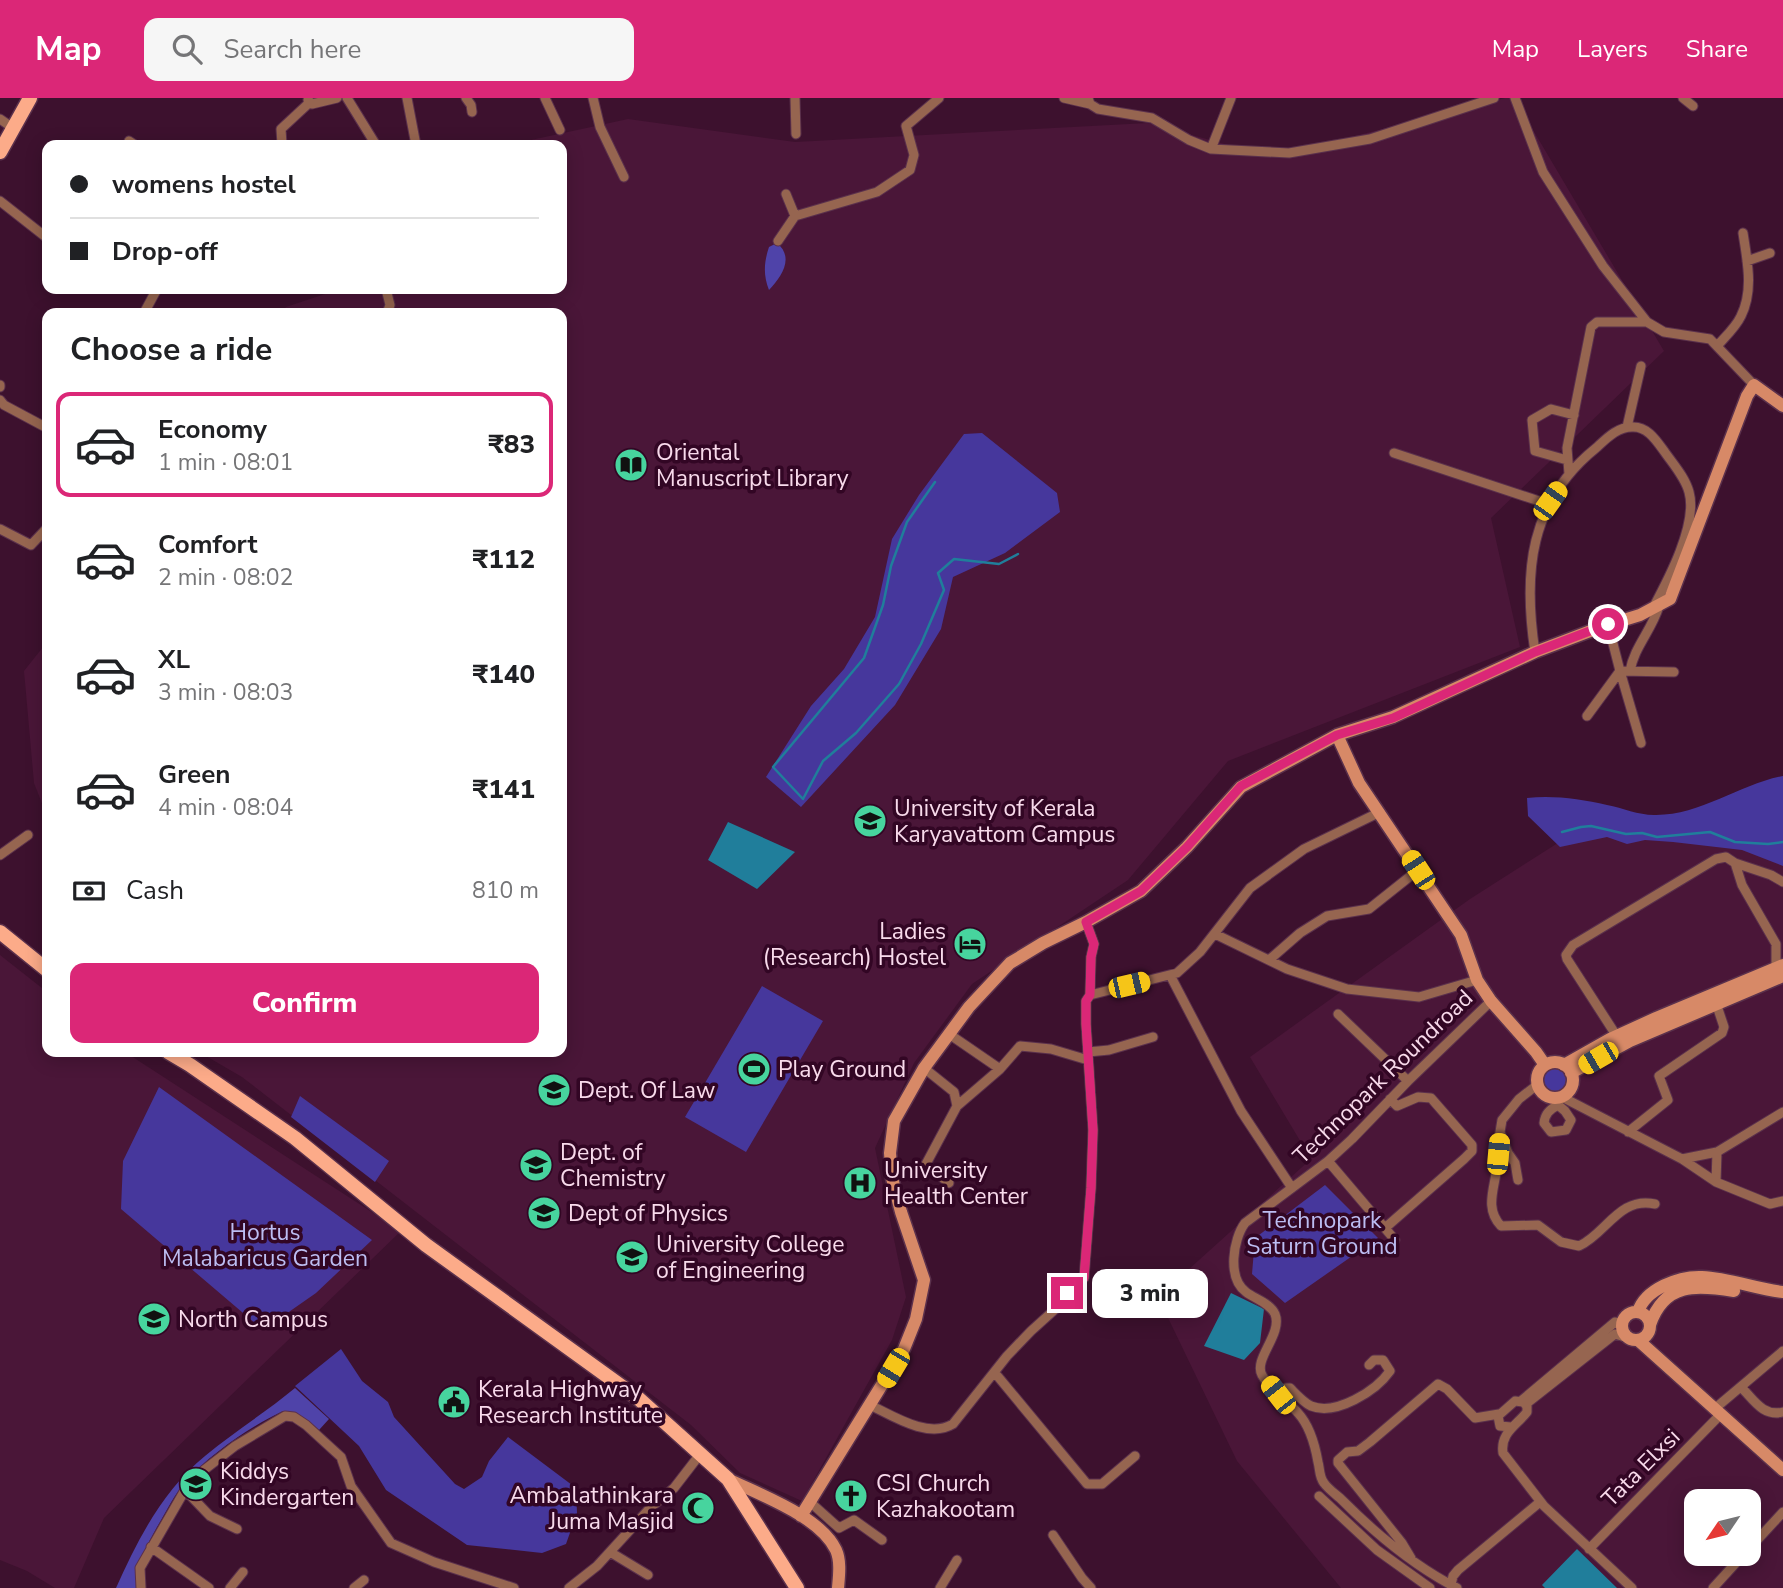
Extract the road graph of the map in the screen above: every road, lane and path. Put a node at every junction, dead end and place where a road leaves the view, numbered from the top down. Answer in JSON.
{"nodes":[{"id":1,"x":30,"y":98,"type":"edge"},
{"id":2,"x":337,"y":98,"type":"edge"},
{"id":3,"x":347,"y":98,"type":"edge"},
{"id":4,"x":407,"y":98,"type":"edge"},
{"id":5,"x":466,"y":98,"type":"edge"},
{"id":6,"x":545,"y":98,"type":"edge"},
{"id":7,"x":593,"y":98,"type":"edge"},
{"id":8,"x":795,"y":98,"type":"edge"},
{"id":9,"x":939,"y":98,"type":"edge"},
{"id":10,"x":1064,"y":98,"type":"edge"},
{"id":11,"x":1231,"y":98,"type":"edge"},
{"id":12,"x":1494,"y":98,"type":"edge"},
{"id":13,"x":1515,"y":98,"type":"edge"},
{"id":14,"x":1683,"y":98,"type":"edge"},
{"id":15,"x":308,"y":101,"type":"edge"},
{"id":16,"x":1089,"y":101,"type":"edge"},
{"id":17,"x":1693,"y":107,"type":"dead end"},
{"id":18,"x":472,"y":112,"type":"dead end"},
{"id":19,"x":0,"y":119,"type":"edge"},
{"id":20,"x":13,"y":128,"type":"junction"},
{"id":21,"x":561,"y":130,"type":"dead end"},
{"id":22,"x":796,"y":134,"type":"dead end"},
{"id":23,"x":282,"y":140,"type":"edge"},
{"id":24,"x":373,"y":140,"type":"edge"},
{"id":25,"x":415,"y":140,"type":"edge"},
{"id":26,"x":1211,"y":149,"type":"junction"},
{"id":27,"x":0,"y":152,"type":"edge"},
{"id":28,"x":624,"y":177,"type":"dead end"},
{"id":29,"x":786,"y":194,"type":"dead end"},
{"id":30,"x":0,"y":201,"type":"edge"},
{"id":31,"x":795,"y":216,"type":"junction"},
{"id":32,"x":1743,"y":233,"type":"dead end"},
{"id":33,"x":42,"y":234,"type":"edge"},
{"id":34,"x":778,"y":241,"type":"dead end"},
{"id":35,"x":1770,"y":253,"type":"dead end"},
{"id":36,"x":1747,"y":261,"type":"junction"},
{"id":37,"x":1647,"y":322,"type":"junction"},
{"id":38,"x":1717,"y":346,"type":"junction"},
{"id":39,"x":1641,"y":366,"type":"dead end"},
{"id":40,"x":1754,"y":385,"type":"junction"},
{"id":41,"x":0,"y":400,"type":"edge"},
{"id":42,"x":1783,"y":406,"type":"edge"},
{"id":43,"x":1574,"y":415,"type":"junction"},
{"id":44,"x":42,"y":425,"type":"edge"},
{"id":45,"x":1628,"y":427,"type":"junction"},
{"id":46,"x":1394,"y":453,"type":"dead end"},
{"id":47,"x":1567,"y":460,"type":"junction"},
{"id":48,"x":1569,"y":474,"type":"junction"},
{"id":49,"x":1548,"y":504,"type":"junction"},
{"id":50,"x":0,"y":530,"type":"edge"},
{"id":51,"x":42,"y":533,"type":"edge"},
{"id":52,"x":1656,"y":608,"type":"junction"},
{"id":53,"x":1608,"y":624,"type":"junction"},
{"id":54,"x":1535,"y":652,"type":"junction"},
{"id":55,"x":1625,"y":671,"type":"junction"},
{"id":56,"x":1674,"y":672,"type":"dead end"},
{"id":57,"x":1587,"y":716,"type":"dead end"},
{"id":58,"x":1337,"y":735,"type":"junction"},
{"id":59,"x":1641,"y":743,"type":"dead end"},
{"id":60,"x":1380,"y":812,"type":"junction"},
{"id":61,"x":27,"y":835,"type":"dead end"},
{"id":62,"x":0,"y":855,"type":"edge"},
{"id":63,"x":1735,"y":863,"type":"junction"},
{"id":64,"x":1418,"y":870,"type":"junction"},
{"id":65,"x":1783,"y":883,"type":"edge"},
{"id":66,"x":1086,"y":922,"type":"junction"},
{"id":67,"x":0,"y":932,"type":"edge"},
{"id":68,"x":1215,"y":934,"type":"junction"},
{"id":69,"x":1269,"y":960,"type":"junction"},
{"id":70,"x":42,"y":966,"type":"edge"},
{"id":71,"x":1781,"y":969,"type":"edge"},
{"id":72,"x":1170,"y":975,"type":"junction"},
{"id":73,"x":1477,"y":980,"type":"junction"},
{"id":74,"x":1090,"y":995,"type":"junction"},
{"id":75,"x":1491,"y":1001,"type":"junction"},
{"id":76,"x":1717,"y":1006,"type":"junction"},
{"id":77,"x":1338,"y":1014,"type":"dead end"},
{"id":78,"x":949,"y":1034,"type":"junction"},
{"id":79,"x":1153,"y":1037,"type":"dead end"},
{"id":80,"x":1610,"y":1039,"type":"junction"},
{"id":81,"x":1088,"y":1056,"type":"junction"},
{"id":82,"x":176,"y":1057,"type":"edge"},
{"id":83,"x":1545,"y":1065,"type":"junction"},
{"id":84,"x":924,"y":1068,"type":"junction"},
{"id":85,"x":1000,"y":1069,"type":"junction"},
{"id":86,"x":1568,"y":1069,"type":"junction"},
{"id":87,"x":1408,"y":1081,"type":"junction"},
{"id":88,"x":1537,"y":1085,"type":"junction"},
{"id":89,"x":1390,"y":1099,"type":"junction"},
{"id":90,"x":1559,"y":1100,"type":"junction"},
{"id":91,"x":957,"y":1106,"type":"junction"},
{"id":92,"x":1783,"y":1112,"type":"edge"},
{"id":93,"x":1500,"y":1132,"type":"junction"},
{"id":94,"x":1628,"y":1132,"type":"junction"},
{"id":95,"x":1717,"y":1152,"type":"junction"},
{"id":96,"x":1682,"y":1159,"type":"junction"},
{"id":97,"x":1328,"y":1161,"type":"junction"},
{"id":98,"x":1518,"y":1180,"type":"dead end"},
{"id":99,"x":1716,"y":1182,"type":"junction"},
{"id":100,"x":949,"y":1183,"type":"dead end"},
{"id":101,"x":1292,"y":1188,"type":"junction"},
{"id":102,"x":1783,"y":1201,"type":"edge"},
{"id":103,"x":1655,"y":1204,"type":"dead end"},
{"id":104,"x":1385,"y":1228,"type":"junction"},
{"id":105,"x":1395,"y":1240,"type":"dead end"},
{"id":106,"x":1783,"y":1292,"type":"edge"},
{"id":107,"x":1783,"y":1300,"type":"edge"},
{"id":108,"x":1638,"y":1312,"type":"junction"},
{"id":109,"x":1622,"y":1325,"type":"junction"},
{"id":110,"x":1641,"y":1335,"type":"junction"},
{"id":111,"x":1783,"y":1351,"type":"edge"},
{"id":112,"x":1369,"y":1365,"type":"dead end"},
{"id":113,"x":995,"y":1373,"type":"junction"},
{"id":114,"x":1741,"y":1387,"type":"junction"},
{"id":115,"x":1278,"y":1395,"type":"junction"},
{"id":116,"x":1524,"y":1403,"type":"junction"},
{"id":117,"x":870,"y":1405,"type":"junction"},
{"id":118,"x":1719,"y":1410,"type":"junction"},
{"id":119,"x":1783,"y":1412,"type":"edge"},
{"id":120,"x":1499,"y":1414,"type":"junction"},
{"id":121,"x":1511,"y":1427,"type":"junction"},
{"id":122,"x":701,"y":1453,"type":"junction"},
{"id":123,"x":1135,"y":1456,"type":"dead end"},
{"id":124,"x":1783,"y":1464,"type":"edge"},
{"id":125,"x":1783,"y":1470,"type":"edge"},
{"id":126,"x":728,"y":1479,"type":"junction"},
{"id":127,"x":185,"y":1490,"type":"junction"},
{"id":128,"x":1318,"y":1496,"type":"dead end"},
{"id":129,"x":810,"y":1502,"type":"junction"},
{"id":130,"x":1540,"y":1502,"type":"junction"},
{"id":131,"x":1783,"y":1513,"type":"edge"},
{"id":132,"x":801,"y":1516,"type":"junction"},
{"id":133,"x":237,"y":1529,"type":"dead end"},
{"id":134,"x":1053,"y":1535,"type":"dead end"},
{"id":135,"x":1761,"y":1536,"type":"edge"},
{"id":136,"x":882,"y":1540,"type":"dead end"},
{"id":137,"x":151,"y":1548,"type":"junction"},
{"id":138,"x":1589,"y":1549,"type":"junction"},
{"id":139,"x":610,"y":1552,"type":"junction"},
{"id":140,"x":957,"y":1560,"type":"dead end"},
{"id":141,"x":1412,"y":1560,"type":"junction"},
{"id":142,"x":1733,"y":1566,"type":"edge"},
{"id":143,"x":243,"y":1572,"type":"dead end"},
{"id":144,"x":648,"y":1576,"type":"dead end"},
{"id":145,"x":364,"y":1580,"type":"dead end"},
{"id":146,"x":1454,"y":1586,"type":"edge"},
{"id":147,"x":141,"y":1588,"type":"edge"},
{"id":148,"x":209,"y":1588,"type":"edge"},
{"id":149,"x":230,"y":1588,"type":"edge"},
{"id":150,"x":354,"y":1588,"type":"edge"},
{"id":151,"x":514,"y":1588,"type":"edge"},
{"id":152,"x":569,"y":1588,"type":"edge"},
{"id":153,"x":797,"y":1588,"type":"edge"},
{"id":154,"x":838,"y":1588,"type":"edge"},
{"id":155,"x":940,"y":1588,"type":"edge"},
{"id":156,"x":1091,"y":1588,"type":"edge"},
{"id":157,"x":1430,"y":1588,"type":"edge"},
{"id":158,"x":1632,"y":1588,"type":"edge"},
{"id":159,"x":1713,"y":1588,"type":"edge"}],
"edges":[{"from":1,"to":20,"type":"main road"},
{"from":2,"to":15,"type":"street"},
{"from":3,"to":24,"type":"street"},
{"from":4,"to":25,"type":"street"},
{"from":5,"to":18,"type":"street"},
{"from":6,"to":21,"type":"street"},
{"from":7,"to":28,"type":"street"},
{"from":8,"to":22,"type":"street"},
{"from":9,"to":31,"type":"street"},
{"from":10,"to":16,"type":"street"},
{"from":11,"to":26,"type":"street"},
{"from":12,"to":26,"type":"street"},
{"from":13,"to":37,"type":"street"},
{"from":14,"to":17,"type":"street"},
{"from":15,"to":23,"type":"street"},
{"from":16,"to":26,"type":"street"},
{"from":19,"to":20,"type":"street"},
{"from":20,"to":27,"type":"main road"},
{"from":29,"to":31,"type":"street"},
{"from":30,"to":33,"type":"street"},
{"from":31,"to":34,"type":"street"},
{"from":32,"to":36,"type":"street"},
{"from":35,"to":36,"type":"street"},
{"from":36,"to":38,"type":"street"},
{"from":37,"to":38,"type":"street"},
{"from":37,"to":43,"type":"street"},
{"from":38,"to":40,"type":"street"},
{"from":39,"to":45,"type":"street"},
{"from":40,"to":42,"type":"main road"},
{"from":40,"to":52,"type":"main road"},
{"from":41,"to":44,"type":"street"},
{"from":43,"to":47,"type":"street"},
{"from":43,"to":47,"type":"street"},
{"from":45,"to":48,"type":"street"},
{"from":45,"to":52,"type":"street"},
{"from":46,"to":49,"type":"street"},
{"from":47,"to":48,"type":"street"},
{"from":48,"to":49,"type":"street"},
{"from":49,"to":54,"type":"street"},
{"from":50,"to":51,"type":"street"},
{"from":52,"to":53,"type":"main road"},
{"from":52,"to":55,"type":"street"},
{"from":53,"to":54,"type":"main road"},
{"from":53,"to":55,"type":"street"},
{"from":54,"to":58,"type":"main road"},
{"from":55,"to":56,"type":"street"},
{"from":55,"to":57,"type":"street"},
{"from":55,"to":59,"type":"street"},
{"from":58,"to":60,"type":"main road"},
{"from":58,"to":66,"type":"main road"},
{"from":60,"to":64,"type":"main road"},
{"from":60,"to":68,"type":"street"},
{"from":61,"to":62,"type":"street"},
{"from":63,"to":65,"type":"street"},
{"from":63,"to":71,"type":"street"},
{"from":63,"to":80,"type":"street"},
{"from":64,"to":69,"type":"street"},
{"from":64,"to":73,"type":"main road"},
{"from":66,"to":74,"type":"street"},
{"from":66,"to":78,"type":"main road"},
{"from":67,"to":70,"type":"main road"},
{"from":68,"to":69,"type":"street"},
{"from":68,"to":72,"type":"street"},
{"from":69,"to":73,"type":"street"},
{"from":71,"to":76,"type":"main road"},
{"from":71,"to":80,"type":"main road"},
{"from":72,"to":74,"type":"street"},
{"from":72,"to":101,"type":"street"},
{"from":73,"to":75,"type":"main road"},
{"from":74,"to":81,"type":"street"},
{"from":75,"to":83,"type":"main road"},
{"from":75,"to":87,"type":"street","name":"Technopark Roundroad"},
{"from":76,"to":86,"type":"main road"},
{"from":76,"to":94,"type":"street"},
{"from":77,"to":87,"type":"street"},
{"from":78,"to":84,"type":"main road"},
{"from":78,"to":85,"type":"street"},
{"from":79,"to":81,"type":"street"},
{"from":80,"to":86,"type":"main road"},
{"from":81,"to":85,"type":"street"},
{"from":81,"to":113,"type":"street"},
{"from":82,"to":122,"type":"main road"},
{"from":83,"to":86,"type":"main road"},
{"from":83,"to":88,"type":"main road"},
{"from":84,"to":91,"type":"street"},
{"from":84,"to":117,"type":"main road"},
{"from":85,"to":91,"type":"street"},
{"from":86,"to":90,"type":"main road"},
{"from":87,"to":89,"type":"street","name":"Technopark Roundroad"},
{"from":88,"to":90,"type":"main road"},
{"from":88,"to":93,"type":"street"},
{"from":89,"to":97,"type":"street","name":"Technopark Roundroad"},
{"from":89,"to":104,"type":"street"},
{"from":90,"to":94,"type":"street"},
{"from":91,"to":100,"type":"street"},
{"from":92,"to":95,"type":"street"},
{"from":93,"to":98,"type":"street"},
{"from":93,"to":103,"type":"street"},
{"from":94,"to":96,"type":"street"},
{"from":95,"to":96,"type":"street"},
{"from":95,"to":99,"type":"street"},
{"from":96,"to":99,"type":"street"},
{"from":97,"to":101,"type":"street","name":"Technopark Roundroad"},
{"from":97,"to":104,"type":"street"},
{"from":99,"to":102,"type":"street"},
{"from":101,"to":115,"type":"street","name":"Technopark Roundroad"},
{"from":104,"to":105,"type":"street"},
{"from":106,"to":108,"type":"main road"},
{"from":107,"to":110,"type":"main road"},
{"from":108,"to":109,"type":"main road"},
{"from":108,"to":110,"type":"main road"},
{"from":109,"to":110,"type":"main road"},
{"from":109,"to":116,"type":"street"},
{"from":110,"to":116,"type":"street"},
{"from":110,"to":118,"type":"main road"},
{"from":111,"to":114,"type":"street","name":"Tata Elxsi"},
{"from":112,"to":115,"type":"street"},
{"from":113,"to":117,"type":"street"},
{"from":113,"to":123,"type":"street"},
{"from":114,"to":118,"type":"street","name":"Tata Elxsi"},
{"from":114,"to":119,"type":"street"},
{"from":115,"to":141,"type":"street","name":"Technopark Roundroad"},
{"from":116,"to":120,"type":"street"},
{"from":116,"to":121,"type":"street"},
{"from":117,"to":129,"type":"main road"},
{"from":118,"to":124,"type":"main road"},
{"from":118,"to":125,"type":"main road"},
{"from":118,"to":138,"type":"street","name":"Tata Elxsi"},
{"from":120,"to":121,"type":"street"},
{"from":120,"to":141,"type":"street"},
{"from":121,"to":130,"type":"street"},
{"from":122,"to":126,"type":"main road"},
{"from":122,"to":139,"type":"street"},
{"from":126,"to":132,"type":"main road"},
{"from":126,"to":153,"type":"main road"},
{"from":127,"to":133,"type":"street"},
{"from":127,"to":137,"type":"street"},
{"from":127,"to":151,"type":"street"},
{"from":128,"to":157,"type":"street"},
{"from":129,"to":132,"type":"main road"},
{"from":129,"to":136,"type":"street"},
{"from":130,"to":138,"type":"street"},
{"from":130,"to":146,"type":"street"},
{"from":131,"to":135,"type":"street"},
{"from":132,"to":154,"type":"main road"},
{"from":134,"to":156,"type":"street"},
{"from":137,"to":147,"type":"street"},
{"from":137,"to":148,"type":"street"},
{"from":138,"to":158,"type":"street"},
{"from":139,"to":144,"type":"street"},
{"from":139,"to":152,"type":"street"},
{"from":140,"to":155,"type":"street"},
{"from":141,"to":146,"type":"street","name":"Technopark Roundroad"},
{"from":142,"to":159,"type":"street"},
{"from":143,"to":149,"type":"street"},
{"from":145,"to":150,"type":"street"}]}
